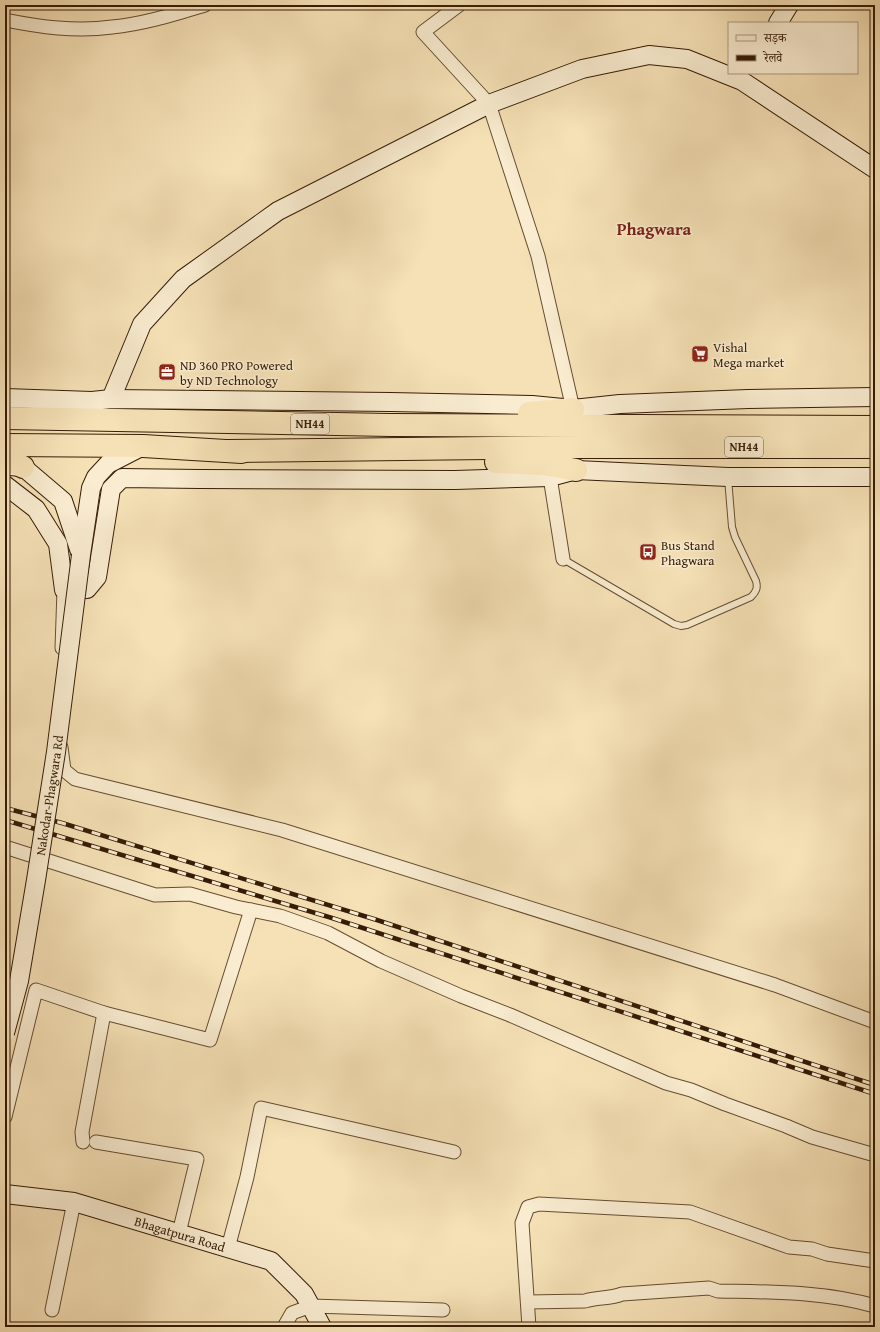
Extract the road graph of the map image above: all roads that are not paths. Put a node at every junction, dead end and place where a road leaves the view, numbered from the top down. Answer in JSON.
{"nodes":[{"id":1,"x":205,"y":5,"type":"edge"},
{"id":2,"x":459,"y":5,"type":"edge"},
{"id":3,"x":789,"y":5,"type":"edge"},
{"id":4,"x":5,"y":20,"type":"edge"},
{"id":5,"x":779,"y":22,"type":"edge"},
{"id":6,"x":728,"y":72,"type":"edge"},
{"id":7,"x":744,"y":77,"type":"edge"},
{"id":8,"x":489,"y":104,"type":"junction"},
{"id":9,"x":875,"y":169,"type":"edge"},
{"id":10,"x":875,"y":397,"type":"edge"},
{"id":11,"x":5,"y":398,"type":"edge"},
{"id":12,"x":111,"y":399,"type":"junction"},
{"id":13,"x":573,"y":409,"type":"junction"},
{"id":14,"x":5,"y":418,"type":"edge"},
{"id":15,"x":236,"y":423,"type":"junction"},
{"id":16,"x":875,"y":427,"type":"edge"},
{"id":17,"x":5,"y":445,"type":"edge"},
{"id":18,"x":143,"y":446,"type":"junction"},
{"id":19,"x":875,"y":447,"type":"edge"},
{"id":20,"x":227,"y":451,"type":"junction"},
{"id":21,"x":11,"y":463,"type":"edge"},
{"id":22,"x":576,"y":470,"type":"junction"},
{"id":23,"x":550,"y":477,"type":"junction"},
{"id":24,"x":728,"y":477,"type":"junction"},
{"id":25,"x":875,"y":477,"type":"edge"},
{"id":26,"x":5,"y":485,"type":"edge"},
{"id":27,"x":81,"y":554,"type":"junction"},
{"id":28,"x":563,"y":559,"type":"joint"},
{"id":29,"x":64,"y":590,"type":"junction"},
{"id":30,"x":5,"y":847,"type":"edge"},
{"id":31,"x":250,"y":910,"type":"junction"},
{"id":32,"x":104,"y":1013,"type":"junction"},
{"id":33,"x":875,"y":1022,"type":"edge"},
{"id":34,"x":5,"y":1033,"type":"edge"},
{"id":35,"x":5,"y":1117,"type":"edge"},
{"id":36,"x":454,"y":1152,"type":"dead end"},
{"id":37,"x":875,"y":1155,"type":"edge"},
{"id":38,"x":5,"y":1194,"type":"edge"},
{"id":39,"x":74,"y":1202,"type":"junction"},
{"id":40,"x":179,"y":1233,"type":"junction"},
{"id":41,"x":228,"y":1248,"type":"junction"},
{"id":42,"x":875,"y":1262,"type":"edge"},
{"id":43,"x":528,"y":1302,"type":"junction"},
{"id":44,"x":311,"y":1306,"type":"junction"},
{"id":45,"x":875,"y":1306,"type":"edge"},
{"id":46,"x":52,"y":1310,"type":"dead end"},
{"id":47,"x":443,"y":1310,"type":"dead end"},
{"id":48,"x":284,"y":1327,"type":"edge"},
{"id":49,"x":322,"y":1327,"type":"edge"},
{"id":50,"x":529,"y":1327,"type":"edge"}],
"edges":[{"from":1,"to":4,"type":"street"},
{"from":2,"to":8,"type":"street"},
{"from":3,"to":5,"type":"main road"},
{"from":6,"to":8,"type":"main road"},
{"from":7,"to":9,"type":"main road"},
{"from":8,"to":12,"type":"main road"},
{"from":8,"to":13,"type":"street"},
{"from":10,"to":13,"type":"main road"},
{"from":11,"to":12,"type":"main road"},
{"from":12,"to":13,"type":"main road"},
{"from":13,"to":15,"type":"highway"},
{"from":14,"to":15,"type":"highway","number":"NH44"},
{"from":15,"to":16,"type":"highway","number":"NH44"},
{"from":17,"to":18,"type":"highway","number":"NH44"},
{"from":18,"to":20,"type":"highway","number":"NH44"},
{"from":18,"to":27,"type":"main road","name":"Nakodar-Phagwara Rd"},
{"from":19,"to":20,"type":"highway","number":"NH44"},
{"from":20,"to":22,"type":"highway"},
{"from":21,"to":27,"type":"main road"},
{"from":22,"to":23,"type":"main road"},
{"from":22,"to":24,"type":"main road"},
{"from":23,"to":28,"type":"street"},
{"from":23,"to":29,"type":"main road"},
{"from":24,"to":25,"type":"main road"},
{"from":24,"to":28,"type":"lane"},
{"from":26,"to":29,"type":"main road"},
{"from":27,"to":34,"type":"main road","name":"Nakodar-Phagwara Rd","bridge":true},
{"from":29,"to":33,"type":"street"},
{"from":30,"to":31,"type":"street"},
{"from":31,"to":32,"type":"street"},
{"from":31,"to":37,"type":"street"},
{"from":32,"to":35,"type":"street"},
{"from":32,"to":40,"type":"street"},
{"from":36,"to":41,"type":"street"},
{"from":38,"to":39,"type":"main road","name":"Bhagatpura Road"},
{"from":39,"to":40,"type":"main road","name":"Bhagatpura Road"},
{"from":39,"to":46,"type":"street"},
{"from":40,"to":41,"type":"main road","name":"Bhagatpura Road"},
{"from":41,"to":44,"type":"main road","name":"Bhagatpura Road"},
{"from":42,"to":43,"type":"street"},
{"from":43,"to":45,"type":"street"},
{"from":43,"to":50,"type":"street"},
{"from":44,"to":47,"type":"street"},
{"from":44,"to":48,"type":"street"},
{"from":44,"to":49,"type":"main road","name":"Bhagatpura Road"}]}
